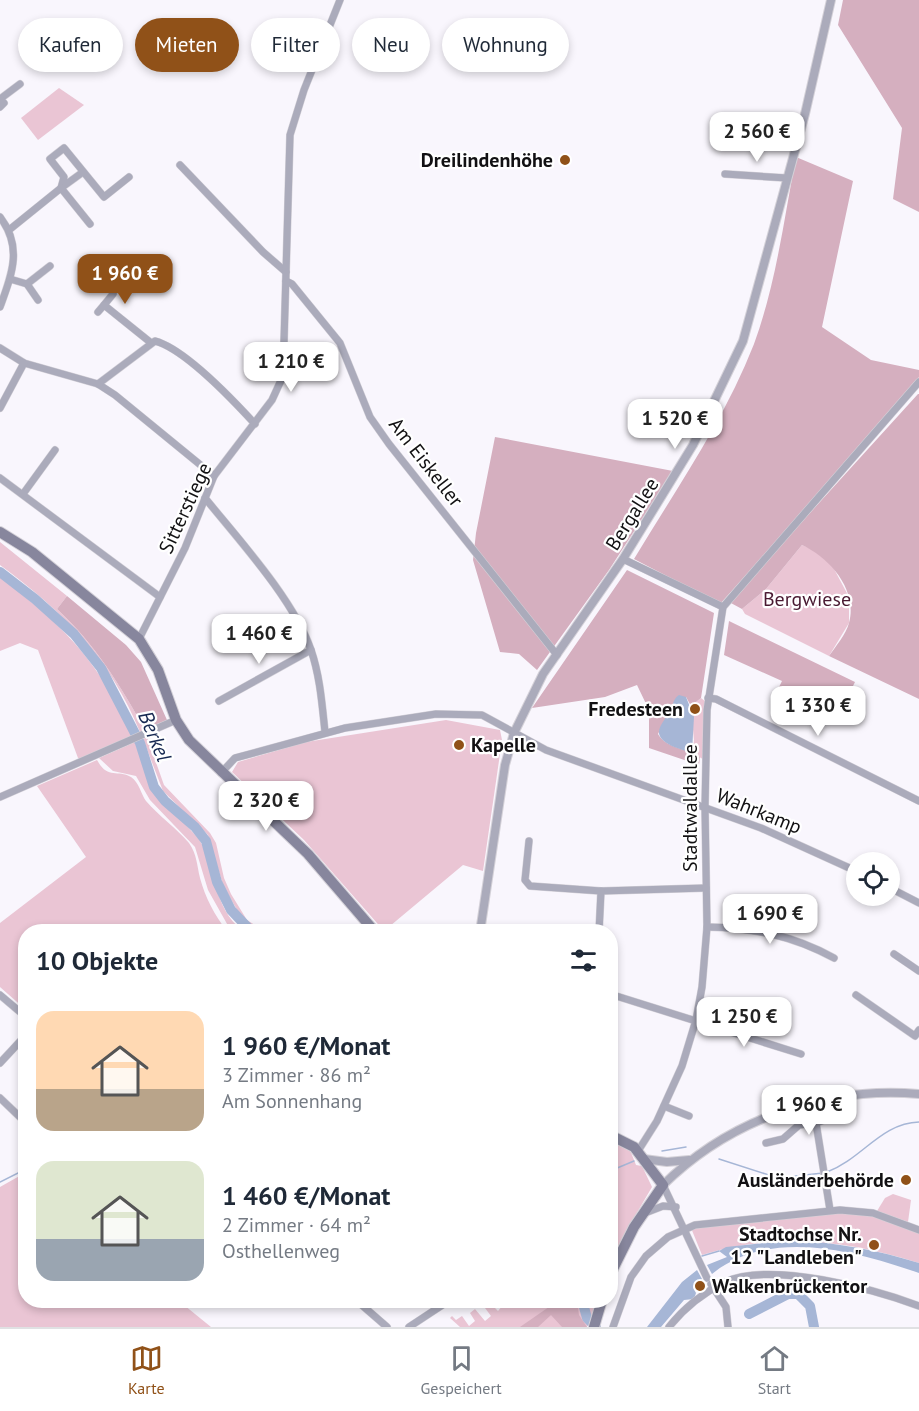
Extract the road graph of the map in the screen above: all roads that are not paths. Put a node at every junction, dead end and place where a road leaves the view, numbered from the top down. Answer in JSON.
{"nodes":[{"id":1,"x":340,"y":0,"type":"edge"},
{"id":2,"x":831,"y":0,"type":"edge"},
{"id":3,"x":20,"y":84,"type":"dead end"},
{"id":4,"x":0,"y":99,"type":"edge"},
{"id":5,"x":0,"y":107,"type":"edge"},
{"id":6,"x":180,"y":165,"type":"dead end"},
{"id":7,"x":83,"y":172,"type":"junction"},
{"id":8,"x":725,"y":174,"type":"dead end"},
{"id":9,"x":129,"y":177,"type":"dead end"},
{"id":10,"x":787,"y":178,"type":"junction"},
{"id":11,"x":61,"y":189,"type":"junction"},
{"id":12,"x":0,"y":217,"type":"edge"},
{"id":13,"x":90,"y":224,"type":"dead end"},
{"id":14,"x":9,"y":230,"type":"junction"},
{"id":15,"x":50,"y":266,"type":"dead end"},
{"id":16,"x":286,"y":272,"type":"junction"},
{"id":17,"x":10,"y":279,"type":"junction"},
{"id":18,"x":286,"y":281,"type":"junction"},
{"id":19,"x":27,"y":284,"type":"junction"},
{"id":20,"x":113,"y":294,"type":"dead end"},
{"id":21,"x":38,"y":300,"type":"dead end"},
{"id":22,"x":104,"y":305,"type":"junction"},
{"id":23,"x":0,"y":307,"type":"edge"},
{"id":24,"x":98,"y":312,"type":"dead end"},
{"id":25,"x":150,"y":342,"type":"junction"},
{"id":26,"x":0,"y":348,"type":"edge"},
{"id":27,"x":24,"y":363,"type":"junction"},
{"id":28,"x":919,"y":382,"type":"edge"},
{"id":29,"x":98,"y":384,"type":"junction"},
{"id":30,"x":0,"y":408,"type":"edge"},
{"id":31,"x":255,"y":424,"type":"junction"},
{"id":32,"x":55,"y":450,"type":"dead end"},
{"id":33,"x":214,"y":476,"type":"junction"},
{"id":34,"x":0,"y":478,"type":"edge"},
{"id":35,"x":23,"y":494,"type":"junction"},
{"id":36,"x":205,"y":498,"type":"junction"},
{"id":37,"x":0,"y":532,"type":"edge"},
{"id":38,"x":623,"y":559,"type":"junction"},
{"id":39,"x":160,"y":597,"type":"junction"},
{"id":40,"x":723,"y":608,"type":"junction"},
{"id":41,"x":139,"y":639,"type":"junction"},
{"id":42,"x":311,"y":651,"type":"junction"},
{"id":43,"x":557,"y":655,"type":"junction"},
{"id":44,"x":708,"y":698,"type":"junction"},
{"id":45,"x":219,"y":701,"type":"dead end"},
{"id":46,"x":176,"y":720,"type":"junction"},
{"id":47,"x":325,"y":732,"type":"junction"},
{"id":48,"x":514,"y":733,"type":"junction"},
{"id":49,"x":221,"y":773,"type":"junction"},
{"id":50,"x":0,"y":798,"type":"edge"},
{"id":51,"x":919,"y":801,"type":"edge"},
{"id":52,"x":705,"y":807,"type":"junction"},
{"id":53,"x":529,"y":842,"type":"dead end"},
{"id":54,"x":846,"y":866,"type":"edge"},
{"id":55,"x":706,"y":888,"type":"junction"},
{"id":56,"x":601,"y":891,"type":"junction"},
{"id":57,"x":900,"y":893,"type":"edge"},
{"id":58,"x":919,"y":903,"type":"edge"},
{"id":59,"x":368,"y":924,"type":"edge"},
{"id":60,"x":481,"y":924,"type":"edge"},
{"id":61,"x":599,"y":924,"type":"edge"},
{"id":62,"x":707,"y":927,"type":"junction"},
{"id":63,"x":894,"y":954,"type":"dead end"},
{"id":64,"x":834,"y":958,"type":"dead end"},
{"id":65,"x":919,"y":971,"type":"edge"},
{"id":66,"x":0,"y":995,"type":"edge"},
{"id":67,"x":856,"y":995,"type":"dead end"},
{"id":68,"x":618,"y":996,"type":"edge"},
{"id":69,"x":18,"y":1010,"type":"edge"},
{"id":70,"x":696,"y":1020,"type":"junction"},
{"id":71,"x":919,"y":1030,"type":"edge"},
{"id":72,"x":18,"y":1044,"type":"edge"},
{"id":73,"x":801,"y":1054,"type":"dead end"},
{"id":74,"x":0,"y":1063,"type":"edge"},
{"id":75,"x":919,"y":1094,"type":"edge"},
{"id":76,"x":0,"y":1098,"type":"edge"},
{"id":77,"x":664,"y":1106,"type":"junction"},
{"id":78,"x":850,"y":1110,"type":"dead end"},
{"id":79,"x":817,"y":1112,"type":"dead end"},
{"id":80,"x":18,"y":1115,"type":"edge"},
{"id":81,"x":689,"y":1116,"type":"dead end"},
{"id":82,"x":816,"y":1123,"type":"junction"},
{"id":83,"x":618,"y":1138,"type":"edge"},
{"id":84,"x":765,"y":1143,"type":"dead end"},
{"id":85,"x":641,"y":1155,"type":"junction"},
{"id":86,"x":690,"y":1160,"type":"junction"},
{"id":87,"x":663,"y":1185,"type":"junction"},
{"id":88,"x":676,"y":1207,"type":"junction"},
{"id":89,"x":830,"y":1210,"type":"junction"},
{"id":90,"x":643,"y":1214,"type":"junction"},
{"id":91,"x":685,"y":1228,"type":"junction"},
{"id":92,"x":919,"y":1230,"type":"edge"},
{"id":93,"x":618,"y":1258,"type":"edge"},
{"id":94,"x":711,"y":1284,"type":"junction"},
{"id":95,"x":919,"y":1306,"type":"edge"},
{"id":96,"x":365,"y":1308,"type":"edge"},
{"id":97,"x":438,"y":1308,"type":"edge"},
{"id":98,"x":600,"y":1308,"type":"edge"},
{"id":99,"x":728,"y":1323,"type":"edge"},
{"id":100,"x":595,"y":1324,"type":"edge"},
{"id":101,"x":387,"y":1327,"type":"edge"},
{"id":102,"x":409,"y":1327,"type":"edge"},
{"id":103,"x":613,"y":1327,"type":"edge"},
{"id":104,"x":669,"y":1327,"type":"edge"}],
"edges":[{"from":1,"to":16,"type":"street","name":"Sitterstiege"},
{"from":2,"to":10,"type":"street","name":"Bergallee"},
{"from":3,"to":4,"type":"street"},
{"from":4,"to":5,"type":"street"},
{"from":6,"to":16,"type":"street"},
{"from":7,"to":9,"type":"street"},
{"from":7,"to":11,"type":"street"},
{"from":7,"to":11,"type":"street"},
{"from":8,"to":10,"type":"street"},
{"from":10,"to":38,"type":"street","name":"Bergallee"},
{"from":11,"to":13,"type":"street"},
{"from":11,"to":14,"type":"street"},
{"from":12,"to":14,"type":"street"},
{"from":14,"to":17,"type":"street"},
{"from":15,"to":19,"type":"street"},
{"from":16,"to":18,"type":"street","name":"Sitterstiege"},
{"from":17,"to":19,"type":"street"},
{"from":17,"to":23,"type":"street"},
{"from":18,"to":31,"type":"street","name":"Sitterstiege"},
{"from":18,"to":43,"type":"street","name":"Am Eiskeller"},
{"from":19,"to":21,"type":"street"},
{"from":20,"to":22,"type":"street"},
{"from":22,"to":24,"type":"street"},
{"from":22,"to":25,"type":"street"},
{"from":25,"to":29,"type":"street"},
{"from":25,"to":31,"type":"street"},
{"from":26,"to":27,"type":"street"},
{"from":27,"to":29,"type":"street"},
{"from":27,"to":30,"type":"street"},
{"from":28,"to":40,"type":"street"},
{"from":29,"to":33,"type":"street"},
{"from":31,"to":33,"type":"street","name":"Sitterstiege"},
{"from":32,"to":35,"type":"street"},
{"from":33,"to":36,"type":"street","name":"Sitterstiege"},
{"from":34,"to":35,"type":"street"},
{"from":35,"to":39,"type":"street"},
{"from":36,"to":39,"type":"street","name":"Sitterstiege"},
{"from":36,"to":42,"type":"street"},
{"from":37,"to":41,"type":"main road"},
{"from":38,"to":40,"type":"street"},
{"from":38,"to":43,"type":"street","name":"Bergallee"},
{"from":39,"to":41,"type":"street","name":"Sitterstiege"},
{"from":40,"to":44,"type":"street","name":"Stadtwaldallee"},
{"from":41,"to":46,"type":"main road"},
{"from":42,"to":45,"type":"street"},
{"from":42,"to":47,"type":"street"},
{"from":43,"to":48,"type":"street","name":"Bergallee"},
{"from":44,"to":51,"type":"street"},
{"from":44,"to":52,"type":"street","name":"Stadtwaldallee"},
{"from":46,"to":49,"type":"main road"},
{"from":46,"to":50,"type":"street"},
{"from":47,"to":48,"type":"street","name":"Wahrkamp"},
{"from":47,"to":49,"type":"street","name":"Wahrkamp"},
{"from":48,"to":52,"type":"street","name":"Wahrkamp"},
{"from":48,"to":60,"type":"street","name":"Bergallee"},
{"from":49,"to":59,"type":"main road"},
{"from":52,"to":54,"type":"street","name":"Wahrkamp"},
{"from":52,"to":55,"type":"street","name":"Stadtwaldallee"},
{"from":53,"to":56,"type":"street"},
{"from":55,"to":56,"type":"street"},
{"from":55,"to":62,"type":"street","name":"Stadtwaldallee"},
{"from":56,"to":61,"type":"street"},
{"from":57,"to":58,"type":"street"},
{"from":62,"to":64,"type":"street"},
{"from":62,"to":70,"type":"street","name":"Stadtwaldallee"},
{"from":63,"to":65,"type":"street"},
{"from":66,"to":69,"type":"street"},
{"from":67,"to":71,"type":"street"},
{"from":68,"to":70,"type":"street"},
{"from":70,"to":73,"type":"street"},
{"from":70,"to":77,"type":"street","name":"Stadtwaldallee"},
{"from":72,"to":74,"type":"street"},
{"from":75,"to":86,"type":"street"},
{"from":76,"to":80,"type":"street"},
{"from":77,"to":81,"type":"street"},
{"from":77,"to":85,"type":"street","name":"Stadtwaldallee"},
{"from":78,"to":82,"type":"street"},
{"from":79,"to":82,"type":"street"},
{"from":82,"to":84,"type":"street"},
{"from":82,"to":89,"type":"street"},
{"from":83,"to":85,"type":"main road"},
{"from":85,"to":86,"type":"street"},
{"from":85,"to":87,"type":"main road"},
{"from":86,"to":87,"type":"street"},
{"from":87,"to":88,"type":"street"},
{"from":87,"to":90,"type":"main road"},
{"from":88,"to":90,"type":"street"},
{"from":88,"to":91,"type":"street"},
{"from":89,"to":91,"type":"street"},
{"from":89,"to":92,"type":"street"},
{"from":90,"to":93,"type":"main road"},
{"from":91,"to":94,"type":"street"},
{"from":91,"to":103,"type":"street"},
{"from":94,"to":95,"type":"street"},
{"from":94,"to":99,"type":"street"},
{"from":94,"to":104,"type":"street"},
{"from":96,"to":101,"type":"street"},
{"from":97,"to":102,"type":"street"},
{"from":98,"to":100,"type":"main road"}]}
